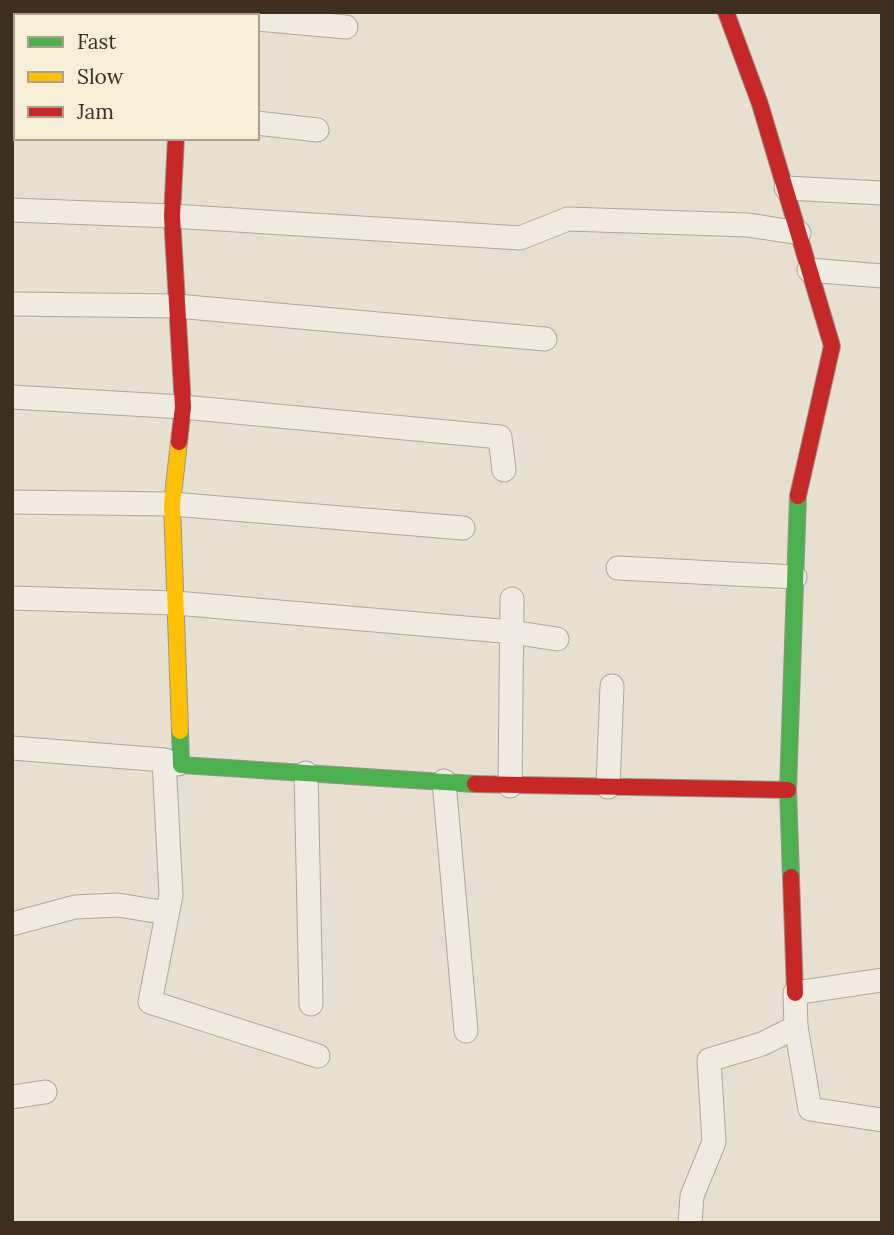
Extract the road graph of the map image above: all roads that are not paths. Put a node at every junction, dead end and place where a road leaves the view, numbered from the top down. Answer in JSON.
{"nodes":[{"id":1,"x":186,"y":12,"type":"edge"},
{"id":2,"x":726,"y":12,"type":"edge"},
{"id":3,"x":205,"y":14,"type":"edge"},
{"id":4,"x":259,"y":19,"type":"edge"},
{"id":5,"x":346,"y":27,"type":"dead end"},
{"id":6,"x":259,"y":123,"type":"edge"},
{"id":7,"x":317,"y":130,"type":"dead end"},
{"id":8,"x":176,"y":140,"type":"edge"},
{"id":9,"x":786,"y":188,"type":"junction"},
{"id":10,"x":882,"y":194,"type":"edge"},
{"id":11,"x":12,"y":210,"type":"edge"},
{"id":12,"x":172,"y":216,"type":"junction"},
{"id":13,"x":799,"y":233,"type":"junction"},
{"id":14,"x":809,"y":270,"type":"junction"},
{"id":15,"x":882,"y":276,"type":"edge"},
{"id":16,"x":12,"y":304,"type":"edge"},
{"id":17,"x":177,"y":306,"type":"junction"},
{"id":18,"x":545,"y":339,"type":"dead end"},
{"id":19,"x":12,"y":397,"type":"edge"},
{"id":20,"x":183,"y":407,"type":"junction"},
{"id":21,"x":503,"y":470,"type":"dead end"},
{"id":22,"x":12,"y":502,"type":"edge"},
{"id":23,"x":172,"y":504,"type":"junction"},
{"id":24,"x":463,"y":528,"type":"dead end"},
{"id":25,"x":618,"y":568,"type":"dead end"},
{"id":26,"x":795,"y":578,"type":"junction"},
{"id":27,"x":12,"y":598,"type":"edge"},
{"id":28,"x":512,"y":599,"type":"dead end"},
{"id":29,"x":176,"y":603,"type":"junction"},
{"id":30,"x":512,"y":632,"type":"junction"},
{"id":31,"x":557,"y":639,"type":"dead end"},
{"id":32,"x":612,"y":686,"type":"dead end"},
{"id":33,"x":12,"y":748,"type":"edge"},
{"id":34,"x":173,"y":762,"type":"junction"},
{"id":35,"x":306,"y":773,"type":"junction"},
{"id":36,"x":444,"y":781,"type":"junction"},
{"id":37,"x":510,"y":786,"type":"junction"},
{"id":38,"x":608,"y":787,"type":"junction"},
{"id":39,"x":788,"y":790,"type":"junction"},
{"id":40,"x":167,"y":913,"type":"junction"},
{"id":41,"x":12,"y":925,"type":"edge"},
{"id":42,"x":882,"y":980,"type":"edge"},
{"id":43,"x":795,"y":993,"type":"junction"},
{"id":44,"x":311,"y":1004,"type":"dead end"},
{"id":45,"x":796,"y":1027,"type":"junction"},
{"id":46,"x":466,"y":1031,"type":"dead end"},
{"id":47,"x":318,"y":1056,"type":"dead end"},
{"id":48,"x":45,"y":1092,"type":"dead end"},
{"id":49,"x":12,"y":1097,"type":"edge"},
{"id":50,"x":882,"y":1121,"type":"edge"},
{"id":51,"x":690,"y":1223,"type":"edge"}],
"edges":[{"from":1,"to":3,"type":"street"},
{"from":2,"to":9,"type":"street"},
{"from":4,"to":5,"type":"street"},
{"from":6,"to":7,"type":"street"},
{"from":8,"to":12,"type":"street"},
{"from":9,"to":10,"type":"street"},
{"from":9,"to":13,"type":"street"},
{"from":11,"to":12,"type":"street"},
{"from":12,"to":13,"type":"street"},
{"from":12,"to":17,"type":"street"},
{"from":13,"to":14,"type":"street"},
{"from":14,"to":15,"type":"street"},
{"from":14,"to":26,"type":"street"},
{"from":16,"to":17,"type":"street"},
{"from":17,"to":18,"type":"street"},
{"from":17,"to":20,"type":"street"},
{"from":19,"to":20,"type":"street"},
{"from":20,"to":21,"type":"street"},
{"from":20,"to":23,"type":"street"},
{"from":22,"to":23,"type":"street"},
{"from":23,"to":24,"type":"street"},
{"from":23,"to":29,"type":"street"},
{"from":25,"to":26,"type":"street"},
{"from":26,"to":39,"type":"street"},
{"from":27,"to":29,"type":"street"},
{"from":28,"to":30,"type":"street"},
{"from":29,"to":30,"type":"street"},
{"from":29,"to":34,"type":"street"},
{"from":30,"to":31,"type":"street"},
{"from":30,"to":37,"type":"street"},
{"from":32,"to":38,"type":"street"},
{"from":33,"to":34,"type":"street"},
{"from":34,"to":35,"type":"street"},
{"from":34,"to":40,"type":"street"},
{"from":35,"to":36,"type":"street"},
{"from":35,"to":44,"type":"street"},
{"from":36,"to":37,"type":"street"},
{"from":36,"to":46,"type":"street"},
{"from":37,"to":38,"type":"street"},
{"from":38,"to":39,"type":"street"},
{"from":39,"to":43,"type":"street"},
{"from":40,"to":41,"type":"street"},
{"from":40,"to":47,"type":"street"},
{"from":42,"to":43,"type":"street"},
{"from":43,"to":45,"type":"street"},
{"from":45,"to":50,"type":"street"},
{"from":45,"to":51,"type":"street"},
{"from":48,"to":49,"type":"street"}]}
